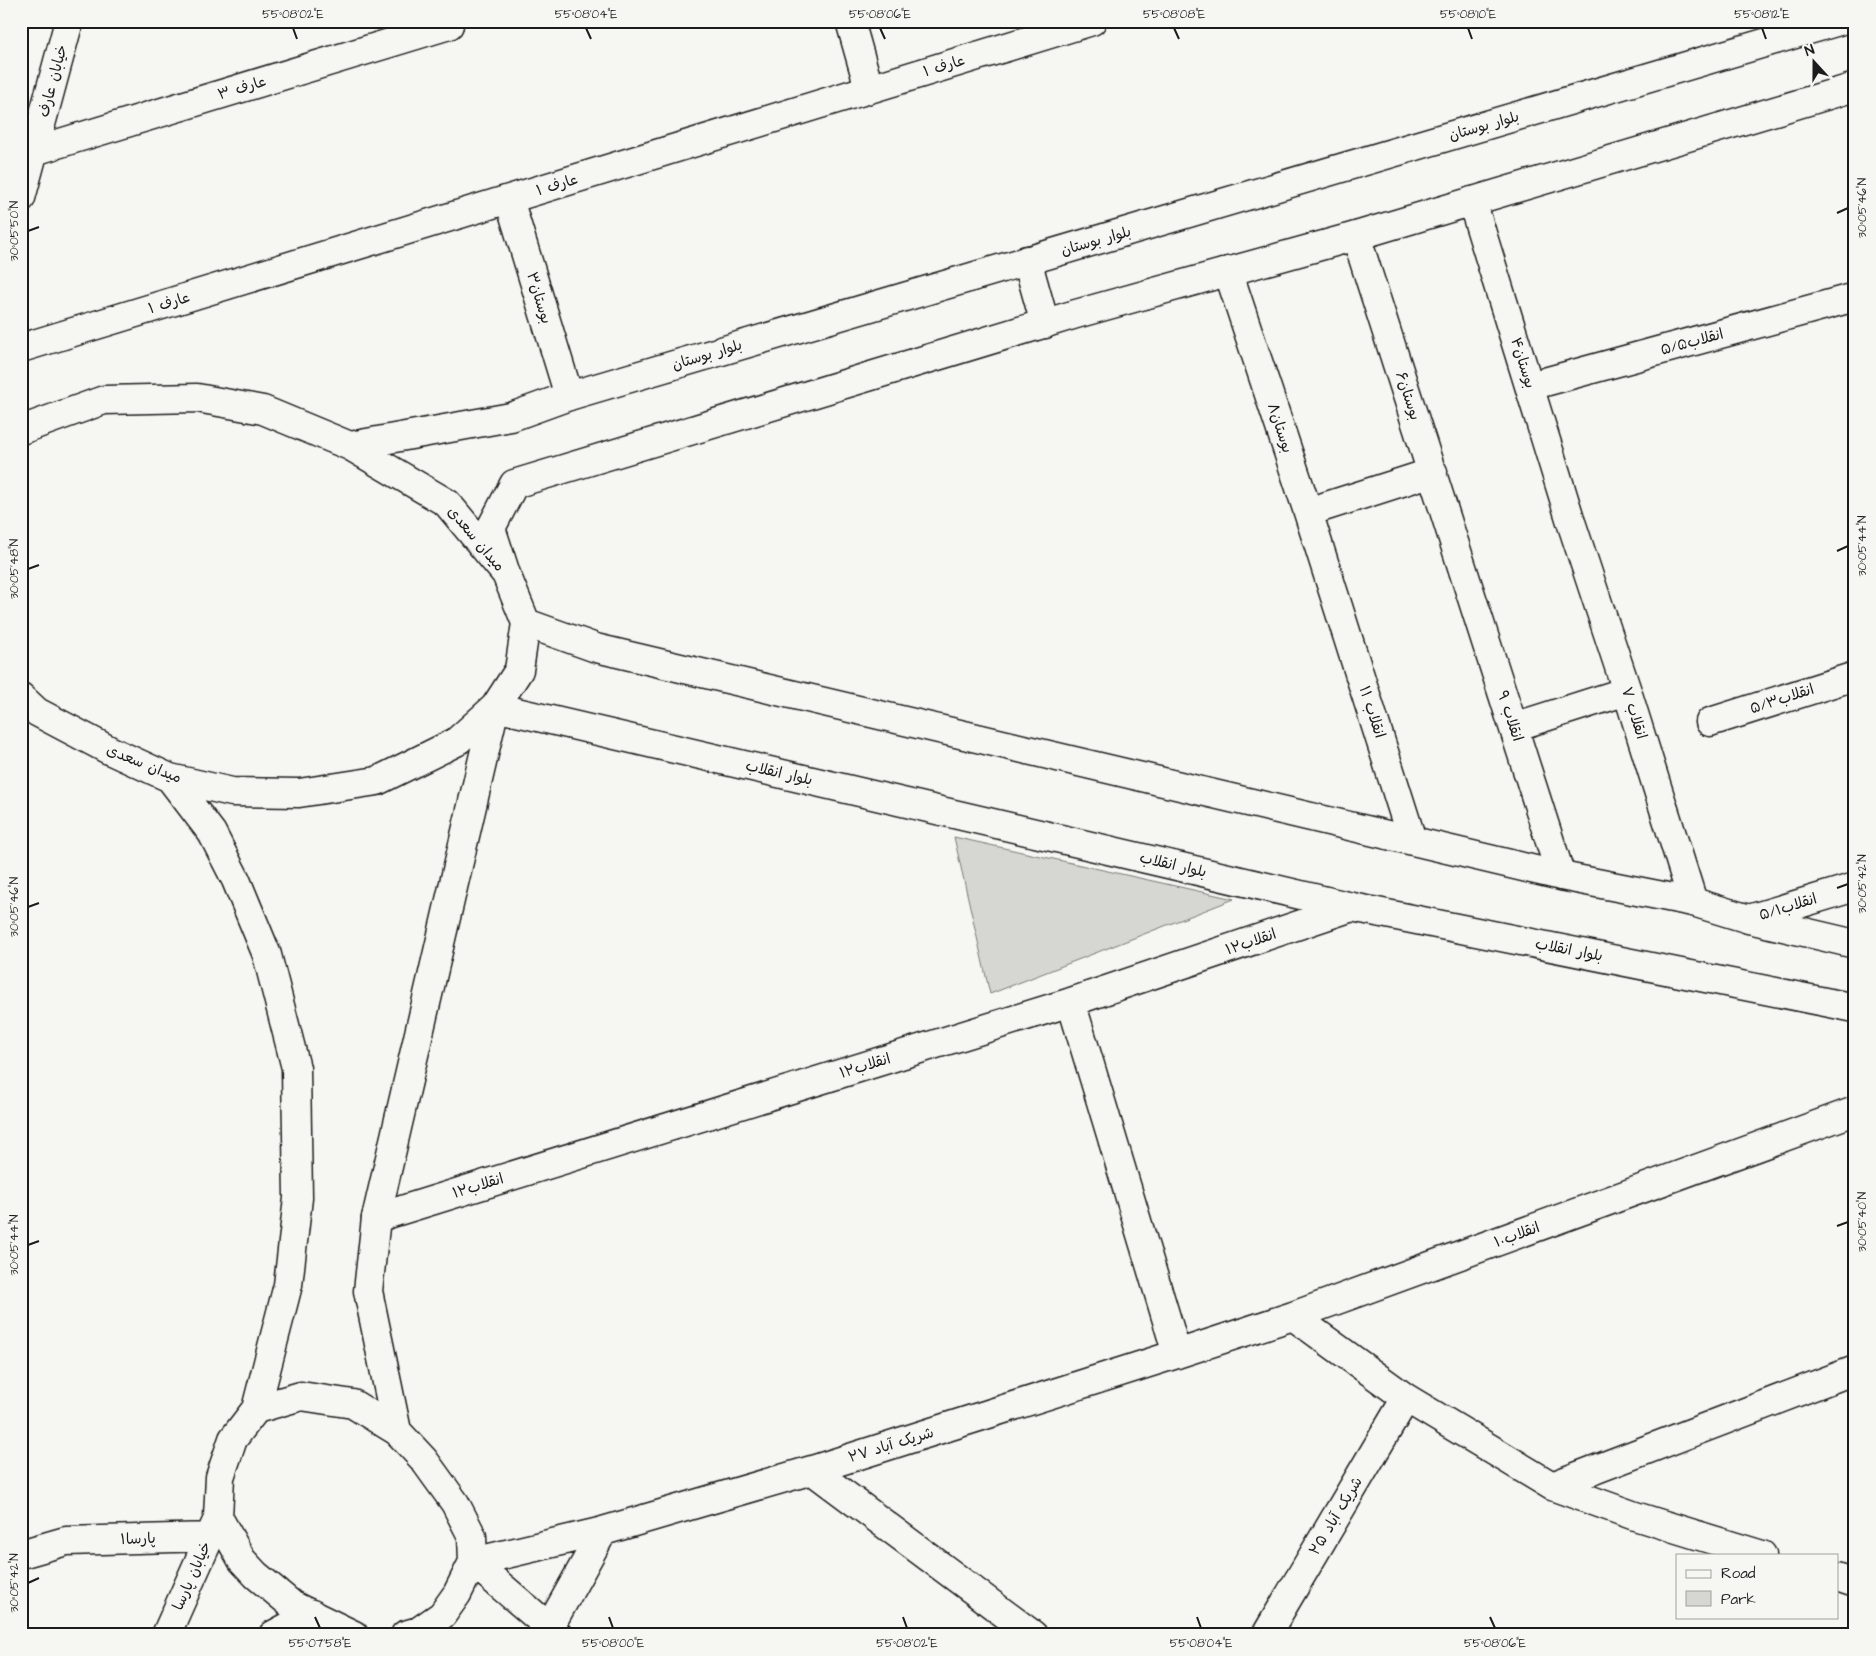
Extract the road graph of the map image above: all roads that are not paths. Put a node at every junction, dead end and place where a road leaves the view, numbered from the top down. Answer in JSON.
{"nodes":[{"id":1,"x":69,"y":21,"type":"edge"},
{"id":2,"x":850,"y":21,"type":"edge"},
{"id":3,"x":1092,"y":21,"type":"edge"},
{"id":4,"x":1839,"y":21,"type":"edge"},
{"id":5,"x":450,"y":25,"type":"dead end"},
{"id":6,"x":869,"y":88,"type":"junction"},
{"id":7,"x":1855,"y":88,"type":"edge"},
{"id":8,"x":34,"y":151,"type":"junction"},
{"id":9,"x":21,"y":198,"type":"edge"},
{"id":10,"x":509,"y":199,"type":"junction"},
{"id":11,"x":1472,"y":201,"type":"junction"},
{"id":12,"x":1356,"y":236,"type":"junction"},
{"id":13,"x":1027,"y":260,"type":"junction"},
{"id":14,"x":1228,"y":271,"type":"junction"},
{"id":15,"x":1855,"y":297,"type":"edge"},
{"id":16,"x":1045,"y":324,"type":"junction"},
{"id":17,"x":21,"y":348,"type":"edge"},
{"id":18,"x":1530,"y":386,"type":"junction"},
{"id":19,"x":568,"y":396,"type":"junction"},
{"id":20,"x":21,"y":430,"type":"edge"},
{"id":21,"x":350,"y":446,"type":"junction"},
{"id":22,"x":1433,"y":472,"type":"junction"},
{"id":23,"x":1308,"y":512,"type":"junction"},
{"id":24,"x":1572,"y":525,"type":"joint"},
{"id":25,"x":1459,"y":556,"type":"joint"},
{"id":26,"x":506,"y":574,"type":"junction"},
{"id":27,"x":1332,"y":584,"type":"joint"},
{"id":28,"x":526,"y":623,"type":"junction"},
{"id":29,"x":1855,"y":676,"type":"edge"},
{"id":30,"x":1628,"y":691,"type":"junction"},
{"id":31,"x":21,"y":698,"type":"edge"},
{"id":32,"x":495,"y":707,"type":"junction"},
{"id":33,"x":1710,"y":722,"type":"dead end"},
{"id":34,"x":1514,"y":727,"type":"junction"},
{"id":35,"x":170,"y":778,"type":"junction"},
{"id":36,"x":1412,"y":840,"type":"junction"},
{"id":37,"x":1561,"y":876,"type":"junction"},
{"id":38,"x":1855,"y":887,"type":"edge"},
{"id":39,"x":1693,"y":902,"type":"junction"},
{"id":40,"x":1352,"y":907,"type":"junction"},
{"id":41,"x":1749,"y":919,"type":"junction"},
{"id":42,"x":1855,"y":944,"type":"edge"},
{"id":43,"x":1072,"y":1002,"type":"junction"},
{"id":44,"x":1855,"y":1008,"type":"edge"},
{"id":45,"x":1855,"y":1112,"type":"edge"},
{"id":46,"x":376,"y":1218,"type":"junction"},
{"id":47,"x":1293,"y":1316,"type":"junction"},
{"id":48,"x":1177,"y":1354,"type":"junction"},
{"id":49,"x":1855,"y":1370,"type":"edge"},
{"id":50,"x":1406,"y":1398,"type":"junction"},
{"id":51,"x":256,"y":1409,"type":"junction"},
{"id":52,"x":397,"y":1431,"type":"junction"},
{"id":53,"x":812,"y":1470,"type":"junction"},
{"id":54,"x":1552,"y":1486,"type":"junction"},
{"id":55,"x":214,"y":1527,"type":"junction"},
{"id":56,"x":603,"y":1531,"type":"junction"},
{"id":57,"x":21,"y":1554,"type":"edge"},
{"id":58,"x":1759,"y":1554,"type":"edge"},
{"id":59,"x":472,"y":1562,"type":"junction"},
{"id":60,"x":1838,"y":1577,"type":"edge"},
{"id":61,"x":1855,"y":1583,"type":"edge"},
{"id":62,"x":312,"y":1614,"type":"junction"},
{"id":63,"x":554,"y":1631,"type":"edge"},
{"id":64,"x":417,"y":1633,"type":"edge"},
{"id":65,"x":166,"y":1635,"type":"edge"},
{"id":66,"x":273,"y":1635,"type":"edge"},
{"id":67,"x":354,"y":1635,"type":"edge"},
{"id":68,"x":1033,"y":1635,"type":"edge"},
{"id":69,"x":1266,"y":1635,"type":"edge"}],
"edges":[{"from":1,"to":8,"type":"street","name":"خیابان عارف"},
{"from":2,"to":6,"type":"street"},
{"from":3,"to":6,"type":"street","name":"عارف ۱"},
{"from":4,"to":13,"type":"street","name":"بلوار بوستان"},
{"from":5,"to":8,"type":"street","name":"عارف ۳"},
{"from":6,"to":10,"type":"street","name":"عارف ۱"},
{"from":7,"to":11,"type":"street"},
{"from":8,"to":9,"type":"street","name":"خیابان عارف"},
{"from":10,"to":17,"type":"street","name":"عارف ۱"},
{"from":10,"to":19,"type":"street","name":"بوستان۳"},
{"from":11,"to":12,"type":"street"},
{"from":11,"to":18,"type":"street","name":"بوستان۴"},
{"from":12,"to":14,"type":"street"},
{"from":12,"to":22,"type":"street","name":"بوستان۶"},
{"from":13,"to":16,"type":"street"},
{"from":13,"to":19,"type":"street","name":"بلوار بوستان"},
{"from":14,"to":16,"type":"street"},
{"from":14,"to":23,"type":"street","name":"بوستان۸"},
{"from":15,"to":18,"type":"street","name":"انقلاب۵/۵"},
{"from":16,"to":26,"type":"street"},
{"from":18,"to":24,"type":"street","name":"بوستان۴"},
{"from":19,"to":21,"type":"street","name":"بلوار بوستان"},
{"from":20,"to":21,"type":"street","name":"میدان سعدی"},
{"from":21,"to":26,"type":"street","name":"میدان سعدی"},
{"from":22,"to":23,"type":"street"},
{"from":22,"to":25,"type":"street","name":"بوستان۶"},
{"from":23,"to":27,"type":"street","name":"بوستان۸"},
{"from":24,"to":30,"type":"street","name":"انقلاب ۷"},
{"from":25,"to":34,"type":"street","name":"انقلاب ۹"},
{"from":26,"to":28,"type":"street","name":"میدان سعدی"},
{"from":27,"to":36,"type":"street","name":"انقلاب ۱۱"},
{"from":28,"to":32,"type":"street","name":"میدان سعدی"},
{"from":28,"to":36,"type":"street"},
{"from":29,"to":33,"type":"street","name":"انقلاب۵/۳"},
{"from":30,"to":34,"type":"street"},
{"from":30,"to":39,"type":"street","name":"انقلاب ۷"},
{"from":31,"to":35,"type":"street","name":"میدان سعدی"},
{"from":32,"to":35,"type":"street","name":"میدان سعدی"},
{"from":32,"to":40,"type":"street","name":"بلوار انقلاب"},
{"from":32,"to":46,"type":"street"},
{"from":34,"to":37,"type":"street","name":"انقلاب ۹"},
{"from":35,"to":51,"type":"street"},
{"from":36,"to":37,"type":"street"},
{"from":37,"to":39,"type":"street"},
{"from":38,"to":41,"type":"street","name":"انقلاب۵/۱"},
{"from":39,"to":41,"type":"street"},
{"from":40,"to":43,"type":"street","name":"انقلاب۱۲"},
{"from":40,"to":44,"type":"street","name":"بلوار انقلاب"},
{"from":41,"to":42,"type":"street"},
{"from":43,"to":46,"type":"street","name":"انقلاب۱۲"},
{"from":43,"to":48,"type":"street"},
{"from":45,"to":47,"type":"street","name":"انقلاب۱۰"},
{"from":46,"to":52,"type":"street"},
{"from":47,"to":48,"type":"street","name":"انقلاب۱۰"},
{"from":47,"to":50,"type":"street"},
{"from":48,"to":53,"type":"street","name":"شریک آباد ۲۷"},
{"from":49,"to":54,"type":"street"},
{"from":50,"to":54,"type":"street"},
{"from":50,"to":69,"type":"street","name":"شریک آباد ۲۵"},
{"from":51,"to":52,"type":"street"},
{"from":51,"to":55,"type":"street"},
{"from":52,"to":59,"type":"street"},
{"from":53,"to":56,"type":"street","name":"شریک آباد ۲۷"},
{"from":53,"to":68,"type":"street"},
{"from":54,"to":58,"type":"street"},
{"from":55,"to":57,"type":"street","name":"پارسا۱"},
{"from":55,"to":62,"type":"street"},
{"from":55,"to":65,"type":"street","name":"خیابان پارسا"},
{"from":56,"to":59,"type":"street","name":"شریک آباد ۲۷"},
{"from":56,"to":63,"type":"street"},
{"from":59,"to":63,"type":"street"},
{"from":59,"to":64,"type":"street"},
{"from":60,"to":61,"type":"street"},
{"from":62,"to":66,"type":"street"},
{"from":62,"to":67,"type":"street"}]}
